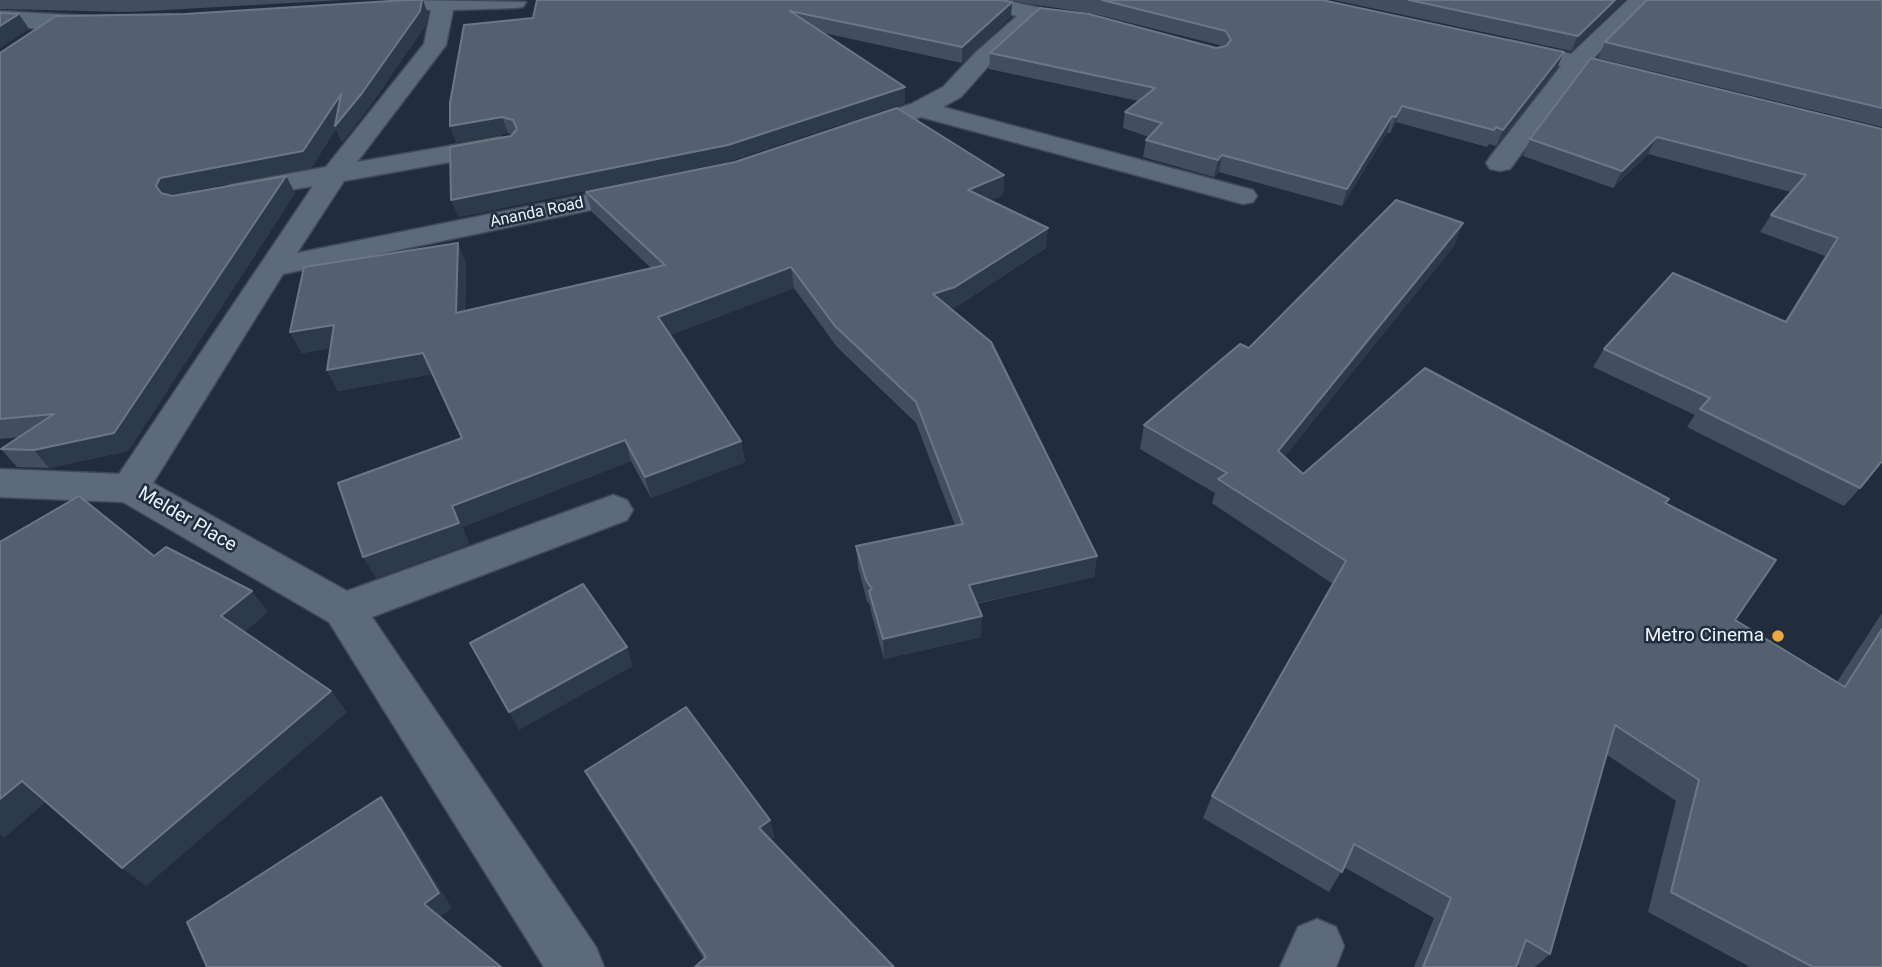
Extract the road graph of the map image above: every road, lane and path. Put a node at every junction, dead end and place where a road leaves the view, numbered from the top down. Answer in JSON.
{"nodes":[{"id":1,"x":975,"y":0,"type":"edge"},
{"id":2,"x":1640,"y":0,"type":"edge"},
{"id":3,"x":444,"y":1,"type":"edge"},
{"id":4,"x":514,"y":2,"type":"edge"},
{"id":5,"x":403,"y":5,"type":"edge"},
{"id":6,"x":0,"y":18,"type":"edge"},
{"id":7,"x":122,"y":22,"type":"edge"},
{"id":8,"x":57,"y":23,"type":"junction"},
{"id":9,"x":1482,"y":41,"type":"edge"},
{"id":10,"x":23,"y":46,"type":"edge"},
{"id":11,"x":1577,"y":62,"type":"junction"},
{"id":12,"x":1657,"y":82,"type":"edge"},
{"id":13,"x":919,"y":109,"type":"junction"},
{"id":14,"x":828,"y":140,"type":"edge"},
{"id":15,"x":507,"y":144,"type":"edge"},
{"id":16,"x":1500,"y":163,"type":"dead end"},
{"id":17,"x":337,"y":174,"type":"junction"},
{"id":18,"x":670,"y":185,"type":"edge"},
{"id":19,"x":1243,"y":196,"type":"dead end"},
{"id":20,"x":208,"y":197,"type":"edge"},
{"id":21,"x":272,"y":267,"type":"junction"},
{"id":22,"x":0,"y":483,"type":"edge"},
{"id":23,"x":130,"y":488,"type":"junction"},
{"id":24,"x":613,"y":510,"type":"dead end"},
{"id":25,"x":344,"y":610,"type":"junction"},
{"id":26,"x":576,"y":967,"type":"edge"}],
"edges":[{"from":1,"to":13,"type":"street"},
{"from":2,"to":11,"type":"street"},
{"from":3,"to":4,"type":"street"},
{"from":3,"to":5,"type":"street"},
{"from":3,"to":17,"type":"street","name":"Melder Place"},
{"from":6,"to":8,"type":"street"},
{"from":7,"to":8,"type":"street"},
{"from":8,"to":10,"type":"street"},
{"from":9,"to":11,"type":"street"},
{"from":11,"to":12,"type":"street"},
{"from":11,"to":16,"type":"street"},
{"from":13,"to":14,"type":"street"},
{"from":13,"to":19,"type":"street"},
{"from":15,"to":17,"type":"street"},
{"from":17,"to":20,"type":"street"},
{"from":17,"to":21,"type":"street","name":"Melder Place"},
{"from":18,"to":21,"type":"street","name":"Ananda Road"},
{"from":21,"to":23,"type":"street","name":"Melder Place"},
{"from":22,"to":23,"type":"street"},
{"from":23,"to":25,"type":"street","name":"Melder Place"},
{"from":24,"to":25,"type":"street"},
{"from":25,"to":26,"type":"street","name":"Melder Place"}]}
